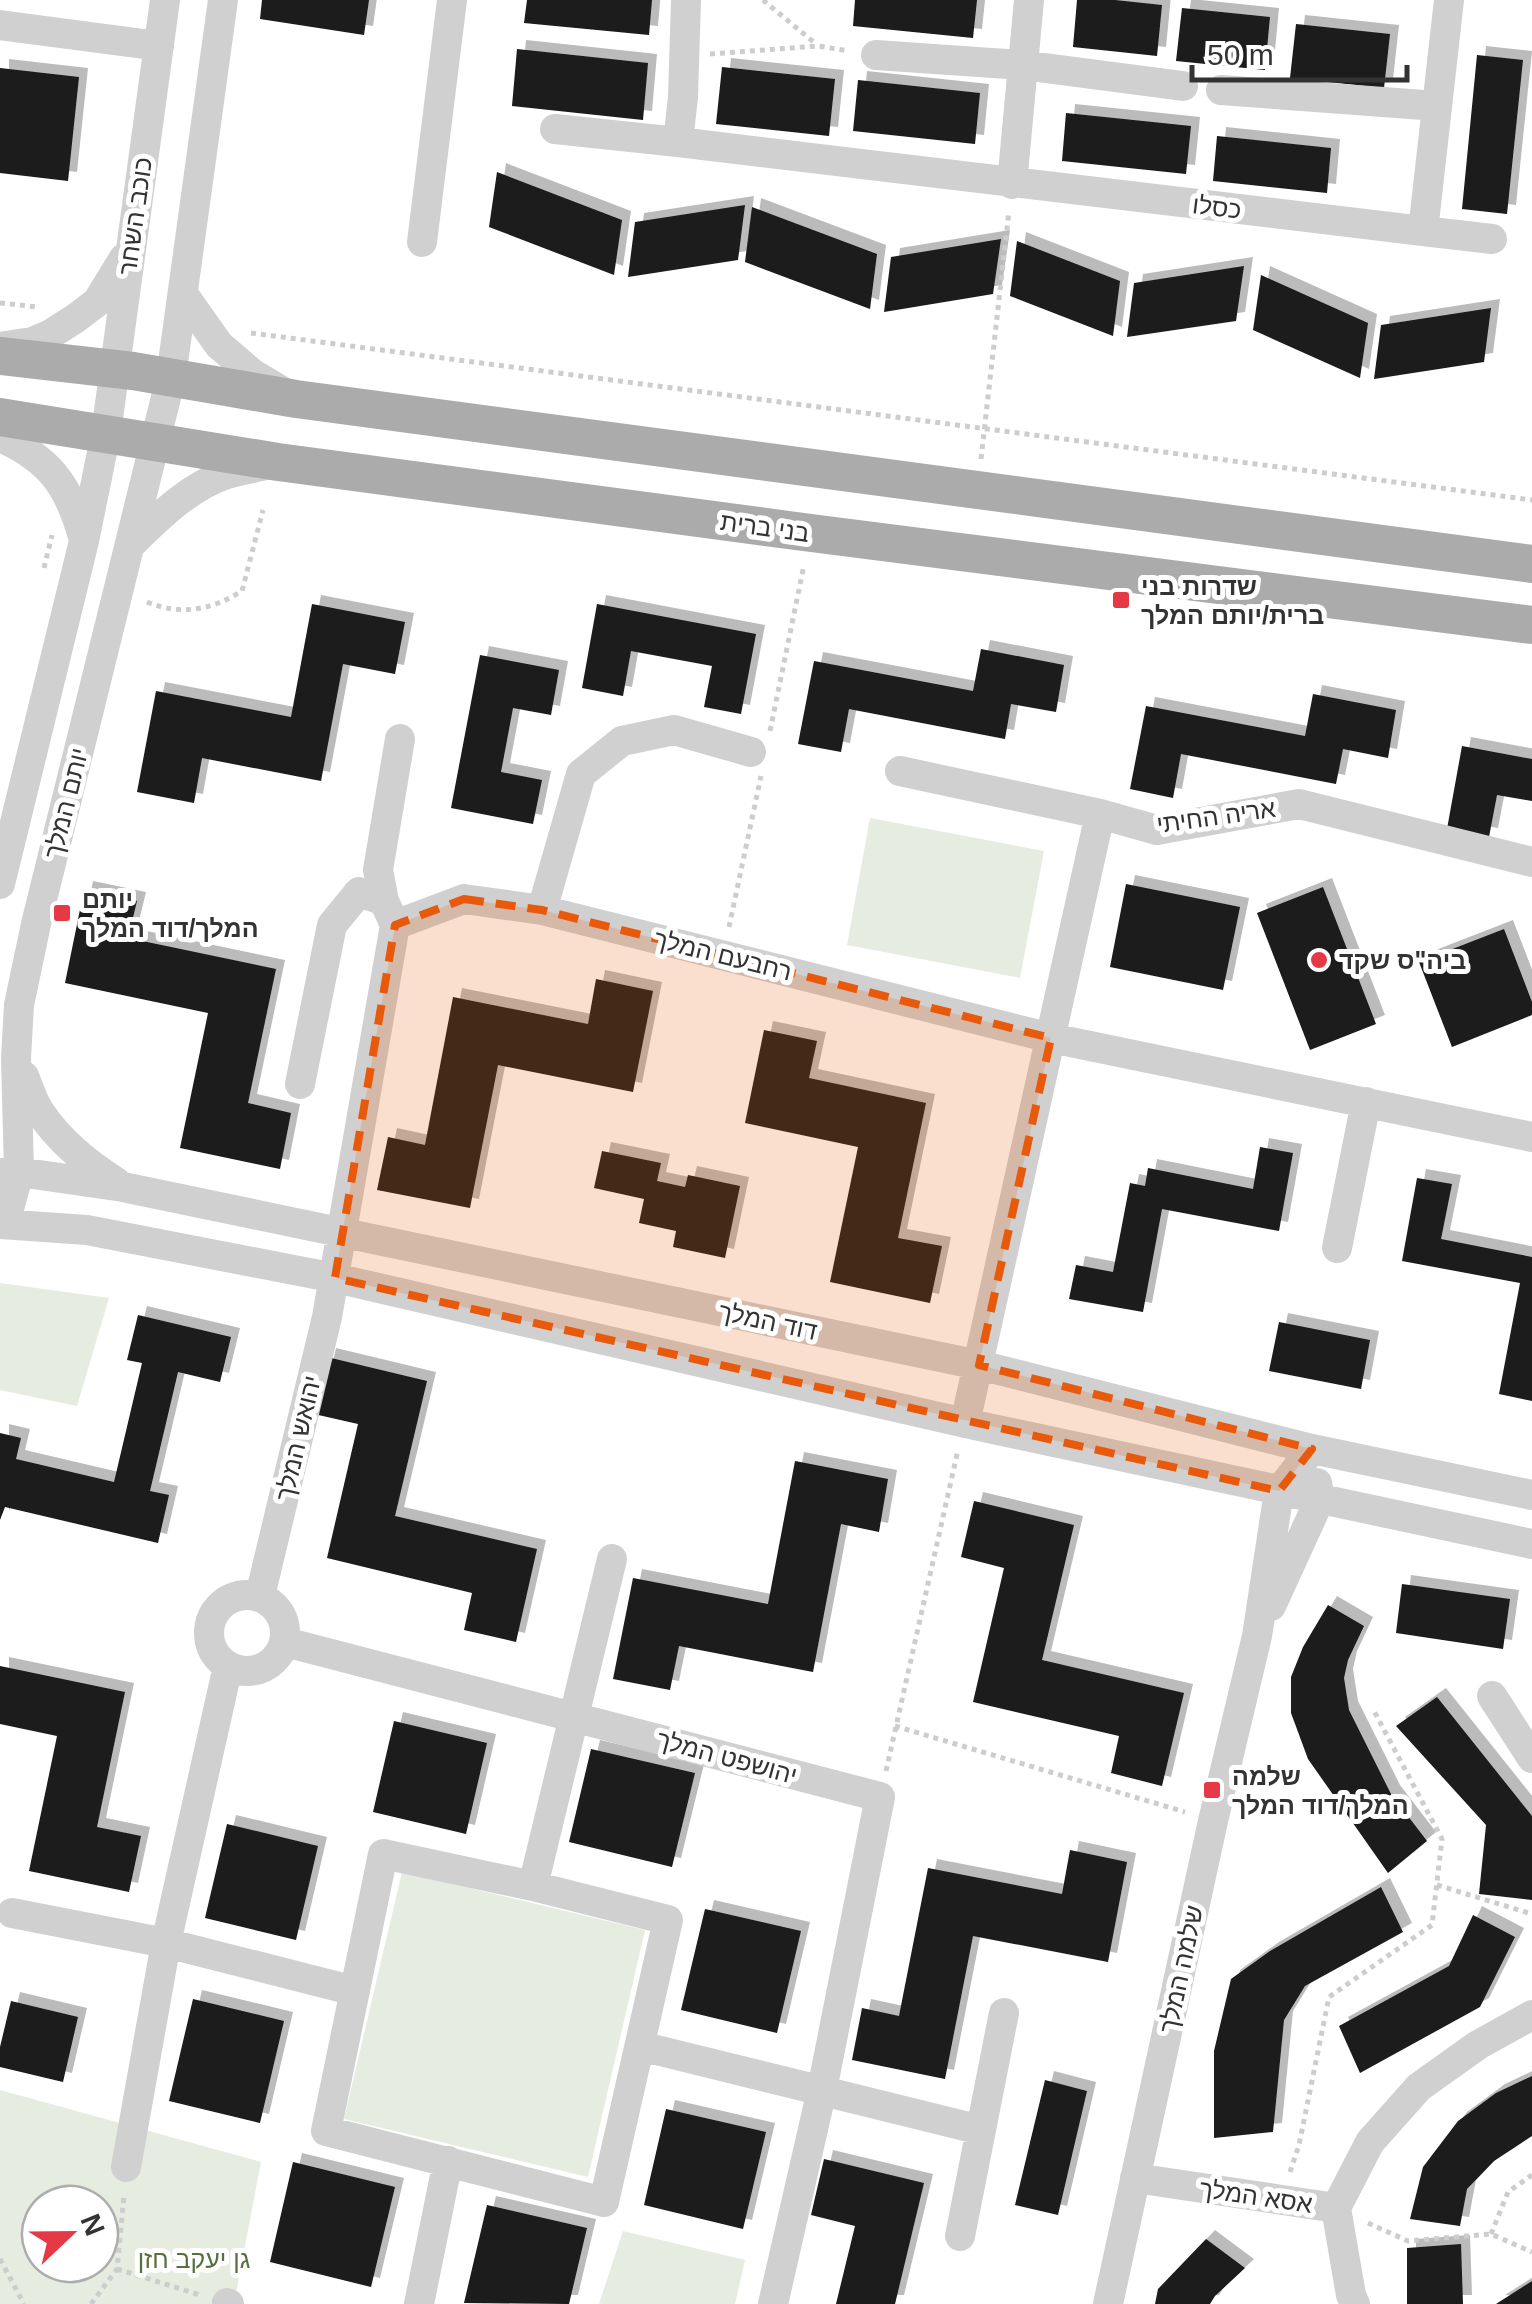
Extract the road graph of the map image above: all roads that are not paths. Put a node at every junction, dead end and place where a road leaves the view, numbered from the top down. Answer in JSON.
{"nodes":[{"id":1,"x":165,"y":0,"type":"edge"},
{"id":2,"x":223,"y":0,"type":"edge"},
{"id":3,"x":452,"y":0,"type":"edge"},
{"id":4,"x":686,"y":0,"type":"edge"},
{"id":5,"x":1029,"y":0,"type":"edge"},
{"id":6,"x":1449,"y":0,"type":"edge"},
{"id":7,"x":0,"y":25,"type":"edge"},
{"id":8,"x":159,"y":46,"type":"junction"},
{"id":9,"x":876,"y":54,"type":"road end"},
{"id":10,"x":1022,"y":65,"type":"junction"},
{"id":11,"x":1184,"y":86,"type":"dead end"},
{"id":12,"x":1221,"y":90,"type":"dead end"},
{"id":13,"x":1436,"y":106,"type":"junction"},
{"id":14,"x":554,"y":129,"type":"dead end"},
{"id":15,"x":678,"y":142,"type":"junction"},
{"id":16,"x":1012,"y":184,"type":"junction"},
{"id":17,"x":1423,"y":231,"type":"junction"},
{"id":18,"x":1492,"y":239,"type":"dead end"},
{"id":19,"x":422,"y":242,"type":"dead end"},
{"id":20,"x":131,"y":247,"type":"junction"},
{"id":21,"x":183,"y":294,"type":"junction"},
{"id":22,"x":0,"y":348,"type":"edge"},
{"id":23,"x":0,"y":356,"type":"edge"},
{"id":24,"x":115,"y":370,"type":"junction"},
{"id":25,"x":170,"y":377,"type":"junction"},
{"id":26,"x":296,"y":400,"type":"junction"},
{"id":27,"x":0,"y":417,"type":"edge"},
{"id":28,"x":106,"y":432,"type":"junction"},
{"id":29,"x":0,"y":437,"type":"edge"},
{"id":30,"x":154,"y":442,"type":"junction"},
{"id":31,"x":278,"y":462,"type":"junction"},
{"id":32,"x":84,"y":540,"type":"junction"},
{"id":33,"x":130,"y":545,"type":"junction"},
{"id":34,"x":1532,"y":564,"type":"edge"},
{"id":35,"x":1532,"y":625,"type":"edge"},
{"id":36,"x":400,"y":738,"type":"dead end"},
{"id":37,"x":752,"y":752,"type":"dead end"},
{"id":38,"x":900,"y":771,"type":"dead end"},
{"id":39,"x":1100,"y":814,"type":"junction"},
{"id":40,"x":1532,"y":862,"type":"edge"},
{"id":41,"x":0,"y":884,"type":"edge"},
{"id":42,"x":542,"y":910,"type":"junction"},
{"id":43,"x":389,"y":913,"type":"junction"},
{"id":44,"x":1051,"y":1038,"type":"junction"},
{"id":45,"x":16,"y":1058,"type":"junction"},
{"id":46,"x":300,"y":1084,"type":"dead end"},
{"id":47,"x":1366,"y":1102,"type":"junction"},
{"id":48,"x":1532,"y":1136,"type":"edge"},
{"id":49,"x":10,"y":1172,"type":"edge"},
{"id":50,"x":122,"y":1187,"type":"junction"},
{"id":51,"x":2,"y":1220,"type":"edge"},
{"id":52,"x":342,"y":1232,"type":"junction"},
{"id":53,"x":1337,"y":1248,"type":"dead end"},
{"id":54,"x":334,"y":1278,"type":"junction"},
{"id":55,"x":978,"y":1365,"type":"junction"},
{"id":56,"x":965,"y":1423,"type":"junction"},
{"id":57,"x":1312,"y":1449,"type":"junction"},
{"id":58,"x":1279,"y":1491,"type":"junction"},
{"id":59,"x":1532,"y":1495,"type":"edge"},
{"id":60,"x":1320,"y":1499,"type":"junction"},
{"id":61,"x":1532,"y":1544,"type":"edge"},
{"id":62,"x":612,"y":1559,"type":"dead end"},
{"id":63,"x":260,"y":1596,"type":"junction"},
{"id":64,"x":1257,"y":1636,"type":"junction"},
{"id":65,"x":284,"y":1642,"type":"junction"},
{"id":66,"x":228,"y":1666,"type":"junction"},
{"id":67,"x":1492,"y":1696,"type":"dead end"},
{"id":68,"x":572,"y":1716,"type":"junction"},
{"id":69,"x":1532,"y":1758,"type":"edge"},
{"id":70,"x":533,"y":1886,"type":"junction"},
{"id":71,"x":12,"y":1914,"type":"dead end"},
{"id":72,"x":166,"y":1943,"type":"junction"},
{"id":73,"x":355,"y":1990,"type":"junction"},
{"id":74,"x":1004,"y":2014,"type":"dead end"},
{"id":75,"x":1532,"y":2015,"type":"edge"},
{"id":76,"x":640,"y":2046,"type":"junction"},
{"id":77,"x":822,"y":2090,"type":"junction"},
{"id":78,"x":981,"y":2130,"type":"junction"},
{"id":79,"x":448,"y":2161,"type":"junction"},
{"id":80,"x":126,"y":2167,"type":"road end"},
{"id":81,"x":1135,"y":2178,"type":"junction"},
{"id":82,"x":1336,"y":2208,"type":"junction"},
{"id":83,"x":960,"y":2236,"type":"dead end"},
{"id":84,"x":419,"y":2304,"type":"edge"},
{"id":85,"x":773,"y":2304,"type":"edge"},
{"id":86,"x":1108,"y":2304,"type":"edge"},
{"id":87,"x":1355,"y":2304,"type":"edge"}],
"edges":[{"from":1,"to":8,"type":"street","name":"כוכב השחר"},
{"from":2,"to":21,"type":"street"},
{"from":3,"to":19,"type":"street"},
{"from":4,"to":15,"type":"street"},
{"from":5,"to":10,"type":"street"},
{"from":6,"to":13,"type":"street"},
{"from":7,"to":8,"type":"street"},
{"from":8,"to":20,"type":"street","name":"כוכב השחר"},
{"from":9,"to":10,"type":"street"},
{"from":10,"to":11,"type":"street"},
{"from":10,"to":16,"type":"street"},
{"from":12,"to":13,"type":"street"},
{"from":13,"to":17,"type":"street"},
{"from":14,"to":15,"type":"street","name":"כסלו"},
{"from":15,"to":16,"type":"street","name":"כסלו"},
{"from":16,"to":17,"type":"street","name":"כסלו"},
{"from":17,"to":18,"type":"street","name":"כסלו"},
{"from":20,"to":22,"type":"street"},
{"from":20,"to":24,"type":"street","name":"כוכב השחר"},
{"from":21,"to":25,"type":"street"},
{"from":21,"to":26,"type":"street"},
{"from":23,"to":24,"type":"main road"},
{"from":24,"to":25,"type":"main road"},
{"from":24,"to":28,"type":"street","name":"כוכב השחר"},
{"from":25,"to":26,"type":"main road"},
{"from":25,"to":30,"type":"street","name":"יותם המלך"},
{"from":26,"to":34,"type":"main road"},
{"from":27,"to":28,"type":"main road","name":"בני ברית"},
{"from":28,"to":30,"type":"main road","name":"בני ברית"},
{"from":28,"to":32,"type":"street","name":"יותם המלך"},
{"from":29,"to":32,"type":"street"},
{"from":30,"to":31,"type":"main road","name":"בני ברית"},
{"from":30,"to":33,"type":"street","name":"יותם המלך"},
{"from":31,"to":33,"type":"street"},
{"from":31,"to":35,"type":"main road","name":"בני ברית"},
{"from":32,"to":41,"type":"street","name":"יותם המלך"},
{"from":33,"to":45,"type":"street","name":"יותם המלך"},
{"from":36,"to":43,"type":"street"},
{"from":37,"to":42,"type":"street"},
{"from":38,"to":39,"type":"street","name":"אריה החיתי"},
{"from":39,"to":40,"type":"street","name":"אריה החיתי"},
{"from":39,"to":44,"type":"street"},
{"from":42,"to":43,"type":"street","name":"רחבעם המלך"},
{"from":42,"to":44,"type":"street","name":"רחבעם המלך"},
{"from":43,"to":46,"type":"street","name":"רחבעם המלך"},
{"from":43,"to":52,"type":"street"},
{"from":44,"to":47,"type":"street","name":"רחבעם המלך"},
{"from":44,"to":55,"type":"street"},
{"from":45,"to":49,"type":"street","name":"יותם המלך"},
{"from":45,"to":50,"type":"street"},
{"from":47,"to":48,"type":"street","name":"רחבעם המלך"},
{"from":47,"to":53,"type":"street"},
{"from":49,"to":50,"type":"street","name":"דוד המלך"},
{"from":49,"to":51,"type":"street","name":"יותם המלך"},
{"from":50,"to":52,"type":"street","name":"דוד המלך"},
{"from":51,"to":54,"type":"street"},
{"from":52,"to":54,"type":"street"},
{"from":52,"to":55,"type":"street","name":"דוד המלך"},
{"from":54,"to":56,"type":"street"},
{"from":54,"to":63,"type":"street","name":"יהואש המלך"},
{"from":55,"to":56,"type":"street"},
{"from":55,"to":57,"type":"street","name":"דוד המלך"},
{"from":56,"to":58,"type":"street"},
{"from":57,"to":58,"type":"street","name":"שלמה המלך"},
{"from":57,"to":59,"type":"street","name":"דוד המלך"},
{"from":57,"to":60,"type":"street"},
{"from":58,"to":60,"type":"street"},
{"from":58,"to":64,"type":"street","name":"שלמה המלך"},
{"from":60,"to":61,"type":"street"},
{"from":60,"to":64,"type":"street","name":"שלמה המלך"},
{"from":62,"to":68,"type":"street"},
{"from":63,"to":65,"type":"street"},
{"from":63,"to":66,"type":"street"},
{"from":64,"to":81,"type":"street","name":"שלמה המלך"},
{"from":65,"to":66,"type":"street"},
{"from":65,"to":68,"type":"street","name":"יהושפט המלך"},
{"from":66,"to":72,"type":"street"},
{"from":67,"to":69,"type":"street"},
{"from":68,"to":70,"type":"street"},
{"from":68,"to":77,"type":"street","name":"יהושפט המלך"},
{"from":70,"to":73,"type":"street"},
{"from":70,"to":76,"type":"street"},
{"from":71,"to":72,"type":"street"},
{"from":72,"to":73,"type":"street"},
{"from":72,"to":80,"type":"street"},
{"from":73,"to":79,"type":"street"},
{"from":74,"to":78,"type":"street"},
{"from":75,"to":82,"type":"street","name":"אסא המלך"},
{"from":76,"to":77,"type":"street"},
{"from":76,"to":79,"type":"street"},
{"from":77,"to":78,"type":"street"},
{"from":77,"to":85,"type":"street"},
{"from":78,"to":83,"type":"street"},
{"from":79,"to":84,"type":"street"},
{"from":81,"to":82,"type":"street","name":"אסא המלך"},
{"from":81,"to":86,"type":"street","name":"שלמה המלך"},
{"from":82,"to":87,"type":"street"}]}
